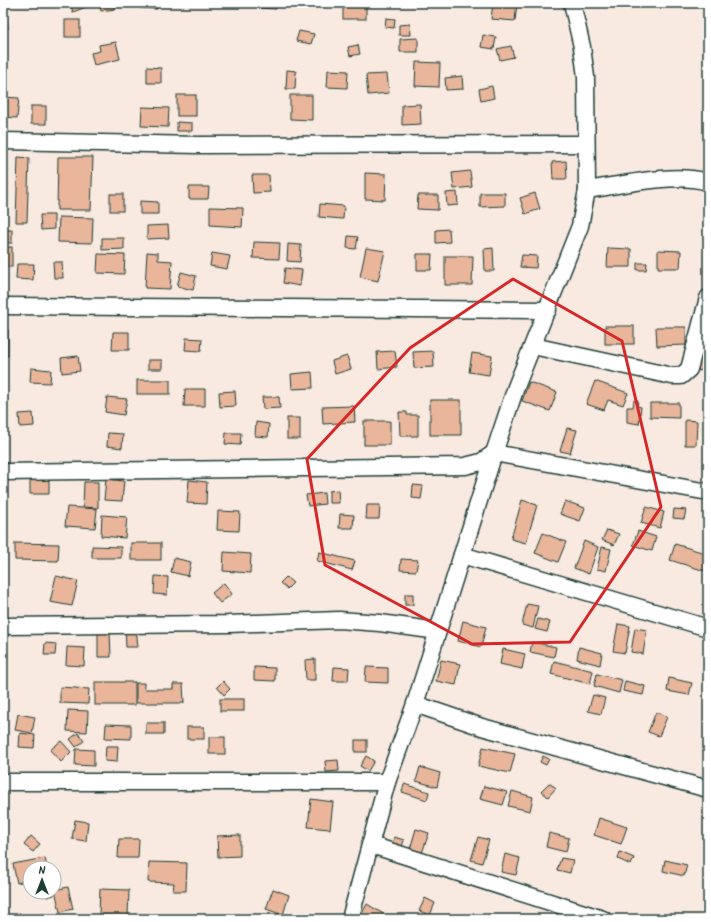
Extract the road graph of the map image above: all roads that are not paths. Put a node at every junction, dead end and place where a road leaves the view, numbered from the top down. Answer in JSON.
{"nodes":[{"id":1,"x":572,"y":3,"type":"edge"},
{"id":2,"x":3,"y":141,"type":"edge"},
{"id":3,"x":586,"y":144,"type":"junction"},
{"id":4,"x":708,"y":182,"type":"edge"},
{"id":5,"x":587,"y":190,"type":"junction"},
{"id":6,"x":708,"y":298,"type":"edge"},
{"id":7,"x":3,"y":306,"type":"edge"},
{"id":8,"x":548,"y":310,"type":"junction"},
{"id":9,"x":533,"y":346,"type":"junction"},
{"id":10,"x":494,"y":454,"type":"junction"},
{"id":11,"x":3,"y":472,"type":"edge"},
{"id":12,"x":708,"y":492,"type":"edge"},
{"id":13,"x":462,"y":555,"type":"junction"},
{"id":14,"x":3,"y":626,"type":"edge"},
{"id":15,"x":708,"y":628,"type":"edge"},
{"id":16,"x":438,"y":631,"type":"junction"},
{"id":17,"x":415,"y":704,"type":"junction"},
{"id":18,"x":3,"y":782,"type":"edge"},
{"id":19,"x":387,"y":782,"type":"junction"},
{"id":20,"x":708,"y":789,"type":"edge"},
{"id":21,"x":371,"y":845,"type":"junction"},
{"id":22,"x":350,"y":919,"type":"edge"},
{"id":23,"x":603,"y":919,"type":"edge"}],
"edges":[{"from":1,"to":3,"type":"street"},
{"from":2,"to":3,"type":"street"},
{"from":3,"to":5,"type":"street"},
{"from":4,"to":5,"type":"street"},
{"from":5,"to":8,"type":"street"},
{"from":6,"to":9,"type":"street"},
{"from":7,"to":8,"type":"street"},
{"from":8,"to":9,"type":"street"},
{"from":9,"to":10,"type":"street"},
{"from":10,"to":11,"type":"street"},
{"from":10,"to":12,"type":"street"},
{"from":10,"to":13,"type":"street"},
{"from":13,"to":15,"type":"street"},
{"from":13,"to":16,"type":"street"},
{"from":14,"to":16,"type":"street"},
{"from":16,"to":17,"type":"street"},
{"from":17,"to":19,"type":"street"},
{"from":17,"to":20,"type":"street"},
{"from":18,"to":19,"type":"street"},
{"from":19,"to":21,"type":"street"},
{"from":21,"to":22,"type":"street"},
{"from":21,"to":23,"type":"street"}]}
